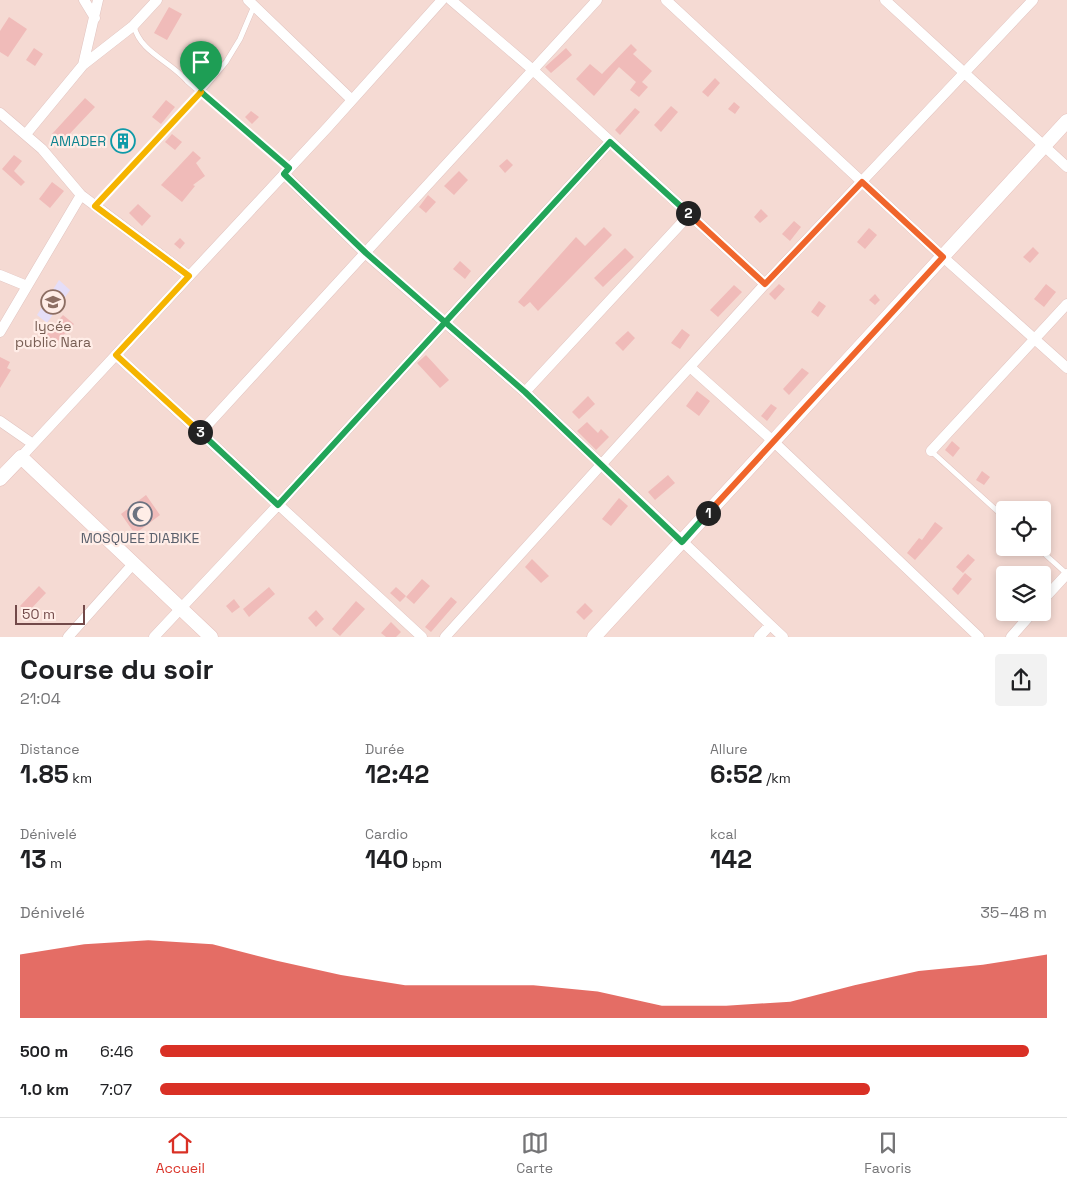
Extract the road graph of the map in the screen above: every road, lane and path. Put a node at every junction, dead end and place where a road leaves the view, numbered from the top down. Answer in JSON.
{"nodes":[{"id":1,"x":84,"y":0,"type":"edge"},
{"id":2,"x":98,"y":0,"type":"edge"},
{"id":3,"x":157,"y":0,"type":"edge"},
{"id":4,"x":442,"y":0,"type":"edge"},
{"id":5,"x":451,"y":0,"type":"edge"},
{"id":6,"x":597,"y":0,"type":"edge"},
{"id":7,"x":666,"y":0,"type":"edge"},
{"id":8,"x":1033,"y":0,"type":"edge"},
{"id":9,"x":890,"y":2,"type":"edge"},
{"id":10,"x":251,"y":3,"type":"edge"},
{"id":11,"x":95,"y":18,"type":"junction"},
{"id":12,"x":134,"y":26,"type":"junction"},
{"id":13,"x":83,"y":65,"type":"junction"},
{"id":14,"x":532,"y":70,"type":"junction"},
{"id":15,"x":964,"y":72,"type":"junction"},
{"id":16,"x":201,"y":92,"type":"junction"},
{"id":17,"x":352,"y":100,"type":"junction"},
{"id":18,"x":0,"y":113,"type":"edge"},
{"id":19,"x":1067,"y":121,"type":"edge"},
{"id":20,"x":26,"y":134,"type":"junction"},
{"id":21,"x":610,"y":142,"type":"junction"},
{"id":22,"x":1044,"y":145,"type":"junction"},
{"id":23,"x":1067,"y":167,"type":"edge"},
{"id":24,"x":286,"y":171,"type":"junction"},
{"id":25,"x":862,"y":182,"type":"junction"},
{"id":26,"x":81,"y":196,"type":"junction"},
{"id":27,"x":95,"y":206,"type":"junction"},
{"id":28,"x":689,"y":214,"type":"junction"},
{"id":29,"x":366,"y":253,"type":"junction"},
{"id":30,"x":943,"y":257,"type":"junction"},
{"id":31,"x":0,"y":275,"type":"edge"},
{"id":32,"x":189,"y":276,"type":"junction"},
{"id":33,"x":765,"y":284,"type":"junction"},
{"id":34,"x":27,"y":286,"type":"junction"},
{"id":35,"x":1067,"y":304,"type":"edge"},
{"id":36,"x":446,"y":321,"type":"junction"},
{"id":37,"x":0,"y":332,"type":"edge"},
{"id":38,"x":1036,"y":340,"type":"junction"},
{"id":39,"x":116,"y":355,"type":"junction"},
{"id":40,"x":690,"y":367,"type":"junction"},
{"id":41,"x":1067,"y":368,"type":"edge"},
{"id":42,"x":525,"y":392,"type":"junction"},
{"id":43,"x":0,"y":421,"type":"edge"},
{"id":44,"x":200,"y":433,"type":"junction"},
{"id":45,"x":774,"y":442,"type":"junction"},
{"id":46,"x":32,"y":444,"type":"junction"},
{"id":47,"x":931,"y":451,"type":"joint"},
{"id":48,"x":21,"y":457,"type":"junction"},
{"id":49,"x":602,"y":465,"type":"junction"},
{"id":50,"x":0,"y":479,"type":"edge"},
{"id":51,"x":278,"y":505,"type":"junction"},
{"id":52,"x":996,"y":510,"type":"edge"},
{"id":53,"x":682,"y":542,"type":"junction"},
{"id":54,"x":1047,"y":556,"type":"edge"},
{"id":55,"x":133,"y":564,"type":"junction"},
{"id":56,"x":1067,"y":574,"type":"edge"},
{"id":57,"x":1051,"y":592,"type":"edge"},
{"id":58,"x":181,"y":608,"type":"junction"},
{"id":59,"x":1025,"y":621,"type":"edge"},
{"id":60,"x":770,"y":625,"type":"junction"},
{"id":61,"x":68,"y":637,"type":"edge"},
{"id":62,"x":154,"y":637,"type":"edge"},
{"id":63,"x":211,"y":637,"type":"edge"},
{"id":64,"x":422,"y":637,"type":"edge"},
{"id":65,"x":445,"y":637,"type":"edge"},
{"id":66,"x":594,"y":637,"type":"edge"},
{"id":67,"x":759,"y":637,"type":"edge"},
{"id":68,"x":783,"y":637,"type":"edge"},
{"id":69,"x":979,"y":637,"type":"edge"},
{"id":70,"x":1011,"y":637,"type":"edge"}],
"edges":[{"from":1,"to":11,"type":"street"},
{"from":2,"to":11,"type":"street"},
{"from":3,"to":12,"type":"street"},
{"from":4,"to":17,"type":"street"},
{"from":5,"to":14,"type":"street"},
{"from":6,"to":14,"type":"street"},
{"from":7,"to":25,"type":"street"},
{"from":8,"to":15,"type":"street"},
{"from":9,"to":15,"type":"street"},
{"from":10,"to":16,"type":"lane"},
{"from":10,"to":17,"type":"street"},
{"from":11,"to":13,"type":"street"},
{"from":12,"to":13,"type":"street"},
{"from":12,"to":16,"type":"lane"},
{"from":13,"to":20,"type":"street"},
{"from":14,"to":21,"type":"street"},
{"from":14,"to":29,"type":"street"},
{"from":15,"to":22,"type":"street"},
{"from":15,"to":25,"type":"street"},
{"from":16,"to":24,"type":"lane"},
{"from":16,"to":27,"type":"lane"},
{"from":17,"to":24,"type":"street"},
{"from":18,"to":20,"type":"street"},
{"from":19,"to":22,"type":"street"},
{"from":20,"to":26,"type":"street"},
{"from":21,"to":28,"type":"street"},
{"from":21,"to":36,"type":"street"},
{"from":22,"to":23,"type":"street"},
{"from":22,"to":30,"type":"street"},
{"from":24,"to":29,"type":"street"},
{"from":24,"to":32,"type":"street"},
{"from":25,"to":30,"type":"street"},
{"from":25,"to":33,"type":"street"},
{"from":26,"to":27,"type":"street"},
{"from":26,"to":34,"type":"street"},
{"from":27,"to":32,"type":"street"},
{"from":28,"to":33,"type":"street"},
{"from":28,"to":42,"type":"street"},
{"from":29,"to":36,"type":"street"},
{"from":29,"to":44,"type":"street"},
{"from":30,"to":38,"type":"street"},
{"from":30,"to":45,"type":"street"},
{"from":31,"to":34,"type":"street"},
{"from":32,"to":39,"type":"street"},
{"from":33,"to":40,"type":"street"},
{"from":34,"to":37,"type":"street"},
{"from":35,"to":38,"type":"street"},
{"from":36,"to":42,"type":"street"},
{"from":36,"to":51,"type":"street"},
{"from":38,"to":41,"type":"street"},
{"from":38,"to":47,"type":"street"},
{"from":39,"to":44,"type":"street"},
{"from":39,"to":46,"type":"street"},
{"from":40,"to":45,"type":"street"},
{"from":40,"to":49,"type":"street"},
{"from":42,"to":49,"type":"street"},
{"from":43,"to":46,"type":"street"},
{"from":44,"to":51,"type":"street"},
{"from":45,"to":53,"type":"street"},
{"from":45,"to":69,"type":"street"},
{"from":46,"to":48,"type":"street"},
{"from":47,"to":52,"type":"lane"},
{"from":48,"to":50,"type":"street"},
{"from":48,"to":55,"type":"street"},
{"from":49,"to":53,"type":"street"},
{"from":49,"to":65,"type":"street"},
{"from":51,"to":58,"type":"street"},
{"from":51,"to":64,"type":"street"},
{"from":53,"to":60,"type":"street"},
{"from":53,"to":66,"type":"street"},
{"from":54,"to":56,"type":"lane"},
{"from":55,"to":58,"type":"street"},
{"from":55,"to":61,"type":"street"},
{"from":56,"to":57,"type":"street"},
{"from":58,"to":62,"type":"street"},
{"from":58,"to":63,"type":"street"},
{"from":59,"to":70,"type":"street"},
{"from":60,"to":67,"type":"street"},
{"from":60,"to":68,"type":"street"}]}
